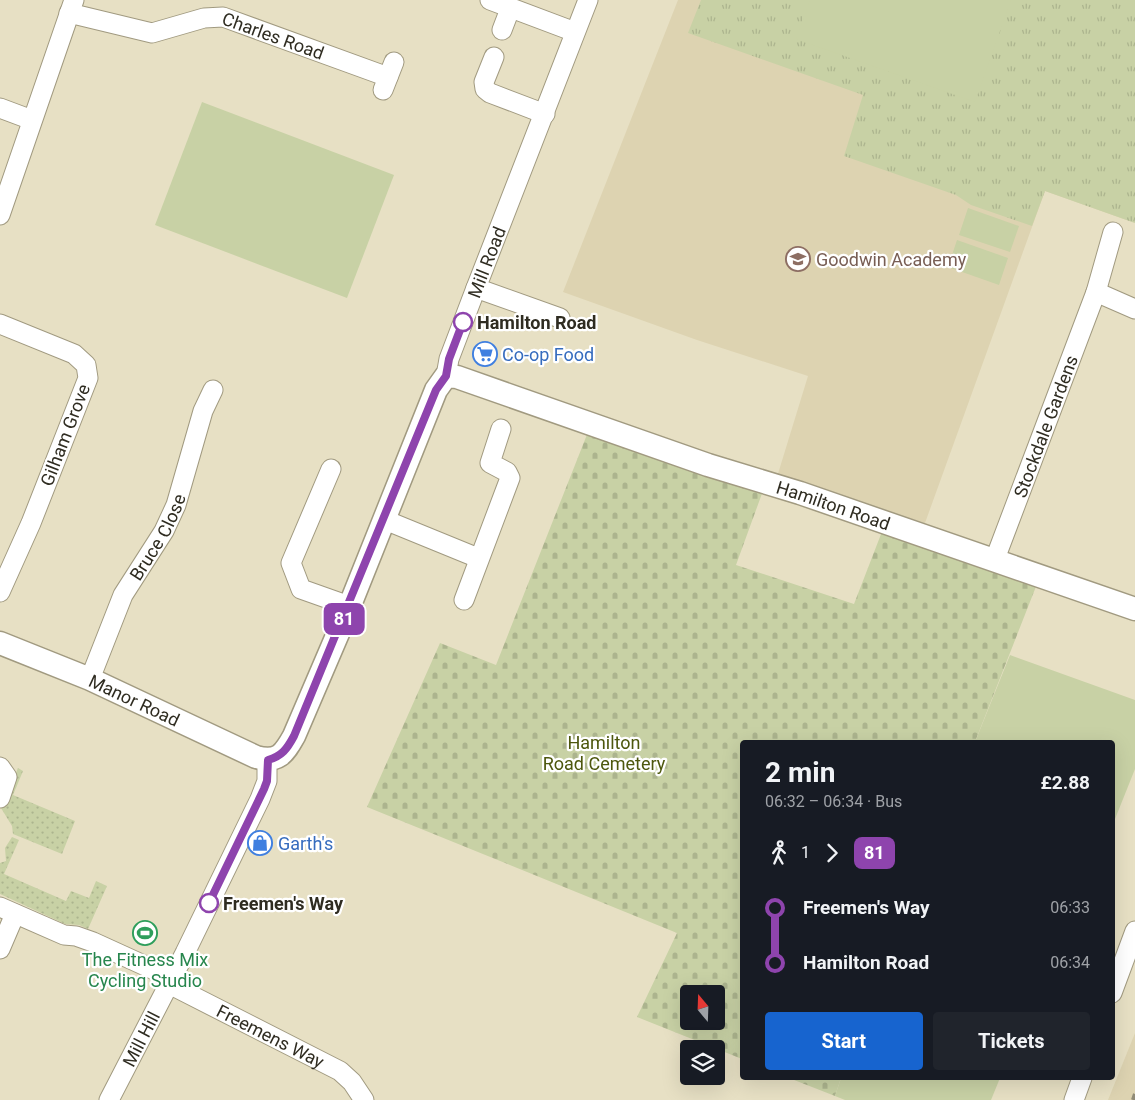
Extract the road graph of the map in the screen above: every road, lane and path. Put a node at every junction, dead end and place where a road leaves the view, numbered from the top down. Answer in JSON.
{"nodes":[{"id":1,"x":490,"y":0,"type":"edge"},
{"id":2,"x":588,"y":0,"type":"edge"},
{"id":3,"x":71,"y":7,"type":"edge"},
{"id":4,"x":510,"y":8,"type":"junction"},
{"id":5,"x":502,"y":30,"type":"dead end"},
{"id":6,"x":575,"y":32,"type":"junction"},
{"id":7,"x":494,"y":57,"type":"dead end"},
{"id":8,"x":388,"y":77,"type":"dead end"},
{"id":9,"x":0,"y":108,"type":"edge"},
{"id":10,"x":544,"y":114,"type":"junction"},
{"id":11,"x":32,"y":120,"type":"junction"},
{"id":12,"x":0,"y":216,"type":"edge"},
{"id":13,"x":1113,"y":232,"type":"dead end"},
{"id":14,"x":476,"y":288,"type":"junction"},
{"id":15,"x":1096,"y":292,"type":"junction"},
{"id":16,"x":1135,"y":309,"type":"edge"},
{"id":17,"x":560,"y":318,"type":"dead end"},
{"id":18,"x":0,"y":324,"type":"edge"},
{"id":19,"x":446,"y":376,"type":"junction"},
{"id":20,"x":213,"y":390,"type":"dead end"},
{"id":21,"x":501,"y":429,"type":"dead end"},
{"id":22,"x":330,"y":469,"type":"dead end"},
{"id":23,"x":385,"y":520,"type":"junction"},
{"id":24,"x":478,"y":558,"type":"junction"},
{"id":25,"x":995,"y":559,"type":"junction"},
{"id":26,"x":0,"y":592,"type":"edge"},
{"id":27,"x":464,"y":600,"type":"dead end"},
{"id":28,"x":349,"y":606,"type":"junction"},
{"id":29,"x":1135,"y":608,"type":"edge"},
{"id":30,"x":0,"y":644,"type":"edge"},
{"id":31,"x":90,"y":680,"type":"junction"},
{"id":32,"x":268,"y":760,"type":"junction"},
{"id":33,"x":0,"y":767,"type":"edge"},
{"id":34,"x":0,"y":798,"type":"edge"},
{"id":35,"x":8,"y":910,"type":"edge"},
{"id":36,"x":1135,"y":931,"type":"edge"},
{"id":37,"x":0,"y":949,"type":"edge"},
{"id":38,"x":171,"y":981,"type":"junction"},
{"id":39,"x":1115,"y":985,"type":"edge"},
{"id":40,"x":1081,"y":1080,"type":"edge"},
{"id":41,"x":109,"y":1100,"type":"edge"},
{"id":42,"x":363,"y":1100,"type":"edge"},
{"id":43,"x":1074,"y":1100,"type":"edge"}],
"edges":[{"from":1,"to":4,"type":"street"},
{"from":2,"to":6,"type":"street","name":"Mill Road"},
{"from":3,"to":8,"type":"street","name":"Charles Road"},
{"from":3,"to":11,"type":"street"},
{"from":4,"to":5,"type":"street"},
{"from":4,"to":6,"type":"street"},
{"from":6,"to":10,"type":"street","name":"Mill Road"},
{"from":7,"to":10,"type":"street"},
{"from":9,"to":11,"type":"street"},
{"from":10,"to":14,"type":"street","name":"Mill Road"},
{"from":11,"to":12,"type":"street"},
{"from":13,"to":15,"type":"street","name":"Stockdale Gardens"},
{"from":14,"to":17,"type":"street"},
{"from":14,"to":19,"type":"street","name":"Mill Road"},
{"from":15,"to":16,"type":"street"},
{"from":15,"to":25,"type":"street","name":"Stockdale Gardens"},
{"from":18,"to":26,"type":"street","name":"Gilham Grove"},
{"from":19,"to":23,"type":"main road","name":"Mill Road"},
{"from":19,"to":25,"type":"main road","name":"Hamilton Road"},
{"from":20,"to":31,"type":"street","name":"Bruce Close"},
{"from":21,"to":24,"type":"street"},
{"from":22,"to":28,"type":"street"},
{"from":23,"to":24,"type":"street"},
{"from":23,"to":28,"type":"main road","name":"Mill Road"},
{"from":24,"to":27,"type":"street"},
{"from":25,"to":29,"type":"main road","name":"Hamilton Road"},
{"from":28,"to":32,"type":"main road","name":"Mill Road"},
{"from":30,"to":31,"type":"main road","name":"Manor Road"},
{"from":31,"to":32,"type":"main road","name":"Manor Road"},
{"from":32,"to":38,"type":"street","name":"Mill Hill"},
{"from":33,"to":34,"type":"street"},
{"from":35,"to":37,"type":"street"},
{"from":35,"to":38,"type":"street","name":"Freemens Way"},
{"from":36,"to":39,"type":"street"},
{"from":38,"to":41,"type":"street","name":"Mill Hill"},
{"from":38,"to":42,"type":"street","name":"Freemens Way"},
{"from":40,"to":43,"type":"street"}]}
